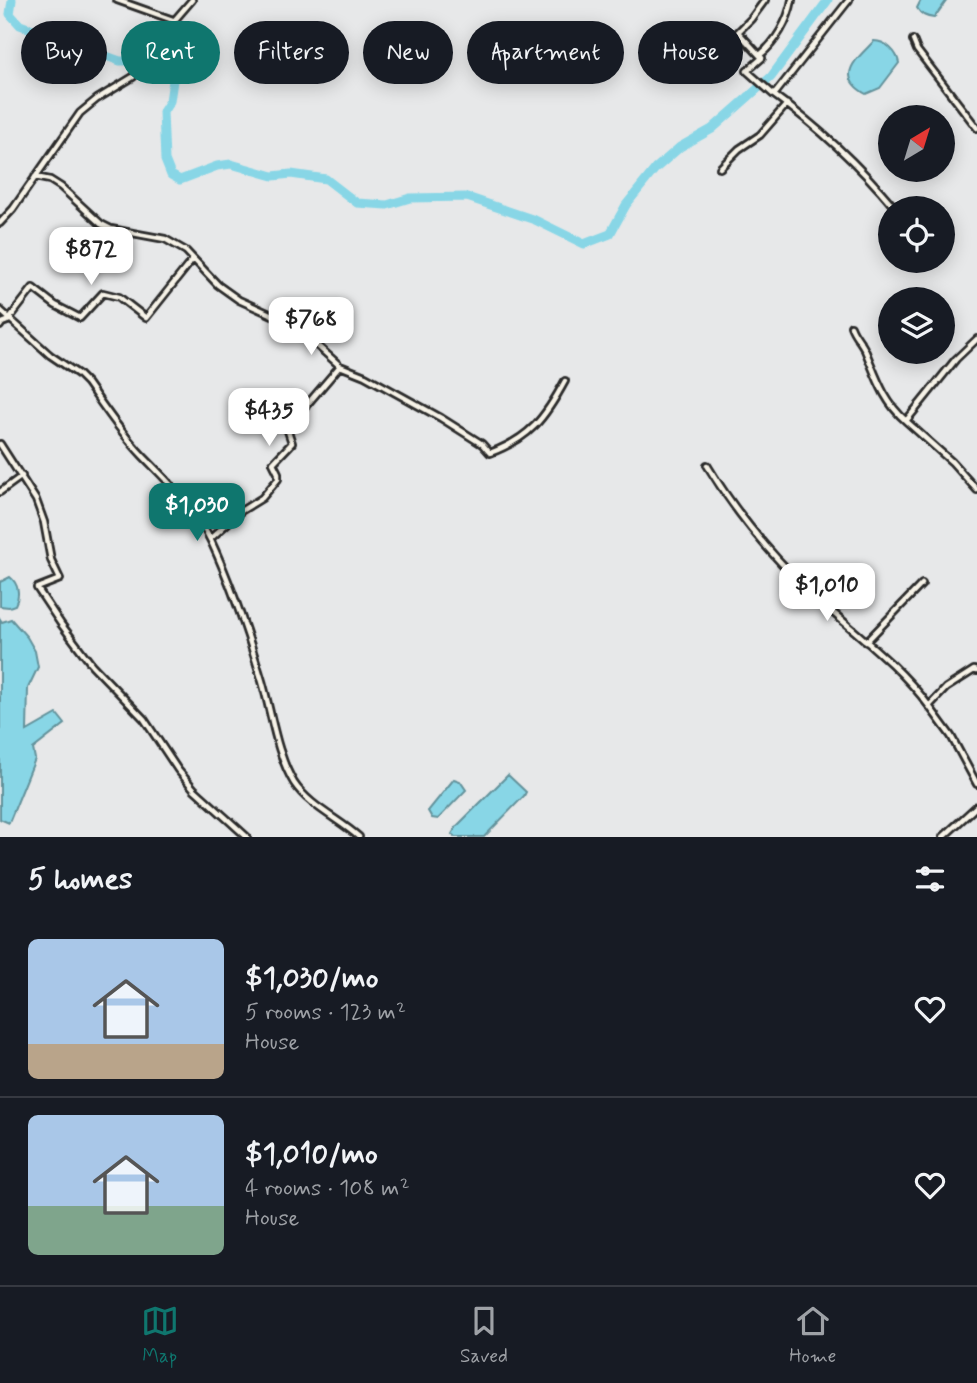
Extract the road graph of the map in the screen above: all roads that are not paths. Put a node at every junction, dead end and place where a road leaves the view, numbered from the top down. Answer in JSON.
{"nodes":[{"id":1,"x":117,"y":0,"type":"edge"},
{"id":2,"x":192,"y":0,"type":"edge"},
{"id":3,"x":765,"y":0,"type":"edge"},
{"id":4,"x":792,"y":0,"type":"edge"},
{"id":5,"x":849,"y":0,"type":"edge"},
{"id":6,"x":173,"y":20,"type":"junction"},
{"id":7,"x":913,"y":40,"type":"dead end"},
{"id":8,"x":760,"y":55,"type":"junction"},
{"id":9,"x":774,"y":95,"type":"junction"},
{"id":10,"x":787,"y":104,"type":"junction"},
{"id":11,"x":977,"y":128,"type":"edge"},
{"id":12,"x":720,"y":168,"type":"dead end"},
{"id":13,"x":35,"y":177,"type":"junction"},
{"id":14,"x":884,"y":196,"type":"edge"},
{"id":15,"x":0,"y":223,"type":"edge"},
{"id":16,"x":193,"y":259,"type":"junction"},
{"id":17,"x":0,"y":310,"type":"edge"},
{"id":18,"x":9,"y":319,"type":"junction"},
{"id":19,"x":0,"y":326,"type":"edge"},
{"id":20,"x":851,"y":326,"type":"dead end"},
{"id":21,"x":977,"y":339,"type":"edge"},
{"id":22,"x":340,"y":366,"type":"junction"},
{"id":23,"x":565,"y":381,"type":"dead end"},
{"id":24,"x":906,"y":421,"type":"junction"},
{"id":25,"x":0,"y":444,"type":"edge"},
{"id":26,"x":706,"y":465,"type":"dead end"},
{"id":27,"x":22,"y":476,"type":"junction"},
{"id":28,"x":977,"y":490,"type":"edge"},
{"id":29,"x":0,"y":492,"type":"edge"},
{"id":30,"x":210,"y":539,"type":"junction"},
{"id":31,"x":922,"y":584,"type":"dead end"},
{"id":32,"x":866,"y":642,"type":"junction"},
{"id":33,"x":977,"y":671,"type":"edge"},
{"id":34,"x":929,"y":706,"type":"junction"},
{"id":35,"x":977,"y":784,"type":"edge"},
{"id":36,"x":977,"y":806,"type":"edge"},
{"id":37,"x":247,"y":837,"type":"edge"},
{"id":38,"x":359,"y":837,"type":"edge"},
{"id":39,"x":943,"y":837,"type":"edge"}],
"edges":[{"from":1,"to":6,"type":"street"},
{"from":2,"to":6,"type":"street"},
{"from":3,"to":8,"type":"street"},
{"from":4,"to":8,"type":"street"},
{"from":5,"to":9,"type":"street"},
{"from":6,"to":13,"type":"street"},
{"from":7,"to":11,"type":"street"},
{"from":8,"to":9,"type":"street"},
{"from":9,"to":10,"type":"street"},
{"from":10,"to":12,"type":"street"},
{"from":10,"to":14,"type":"street"},
{"from":13,"to":15,"type":"street"},
{"from":13,"to":16,"type":"street"},
{"from":16,"to":18,"type":"street"},
{"from":16,"to":22,"type":"street"},
{"from":17,"to":18,"type":"street"},
{"from":18,"to":19,"type":"street"},
{"from":18,"to":30,"type":"street"},
{"from":20,"to":24,"type":"street"},
{"from":21,"to":24,"type":"street"},
{"from":22,"to":23,"type":"street"},
{"from":22,"to":30,"type":"street"},
{"from":24,"to":28,"type":"street"},
{"from":25,"to":27,"type":"street"},
{"from":26,"to":32,"type":"street"},
{"from":27,"to":29,"type":"street"},
{"from":27,"to":37,"type":"street"},
{"from":30,"to":38,"type":"street"},
{"from":31,"to":32,"type":"street"},
{"from":32,"to":34,"type":"street"},
{"from":33,"to":34,"type":"street"},
{"from":34,"to":35,"type":"street"},
{"from":36,"to":39,"type":"street"}]}
